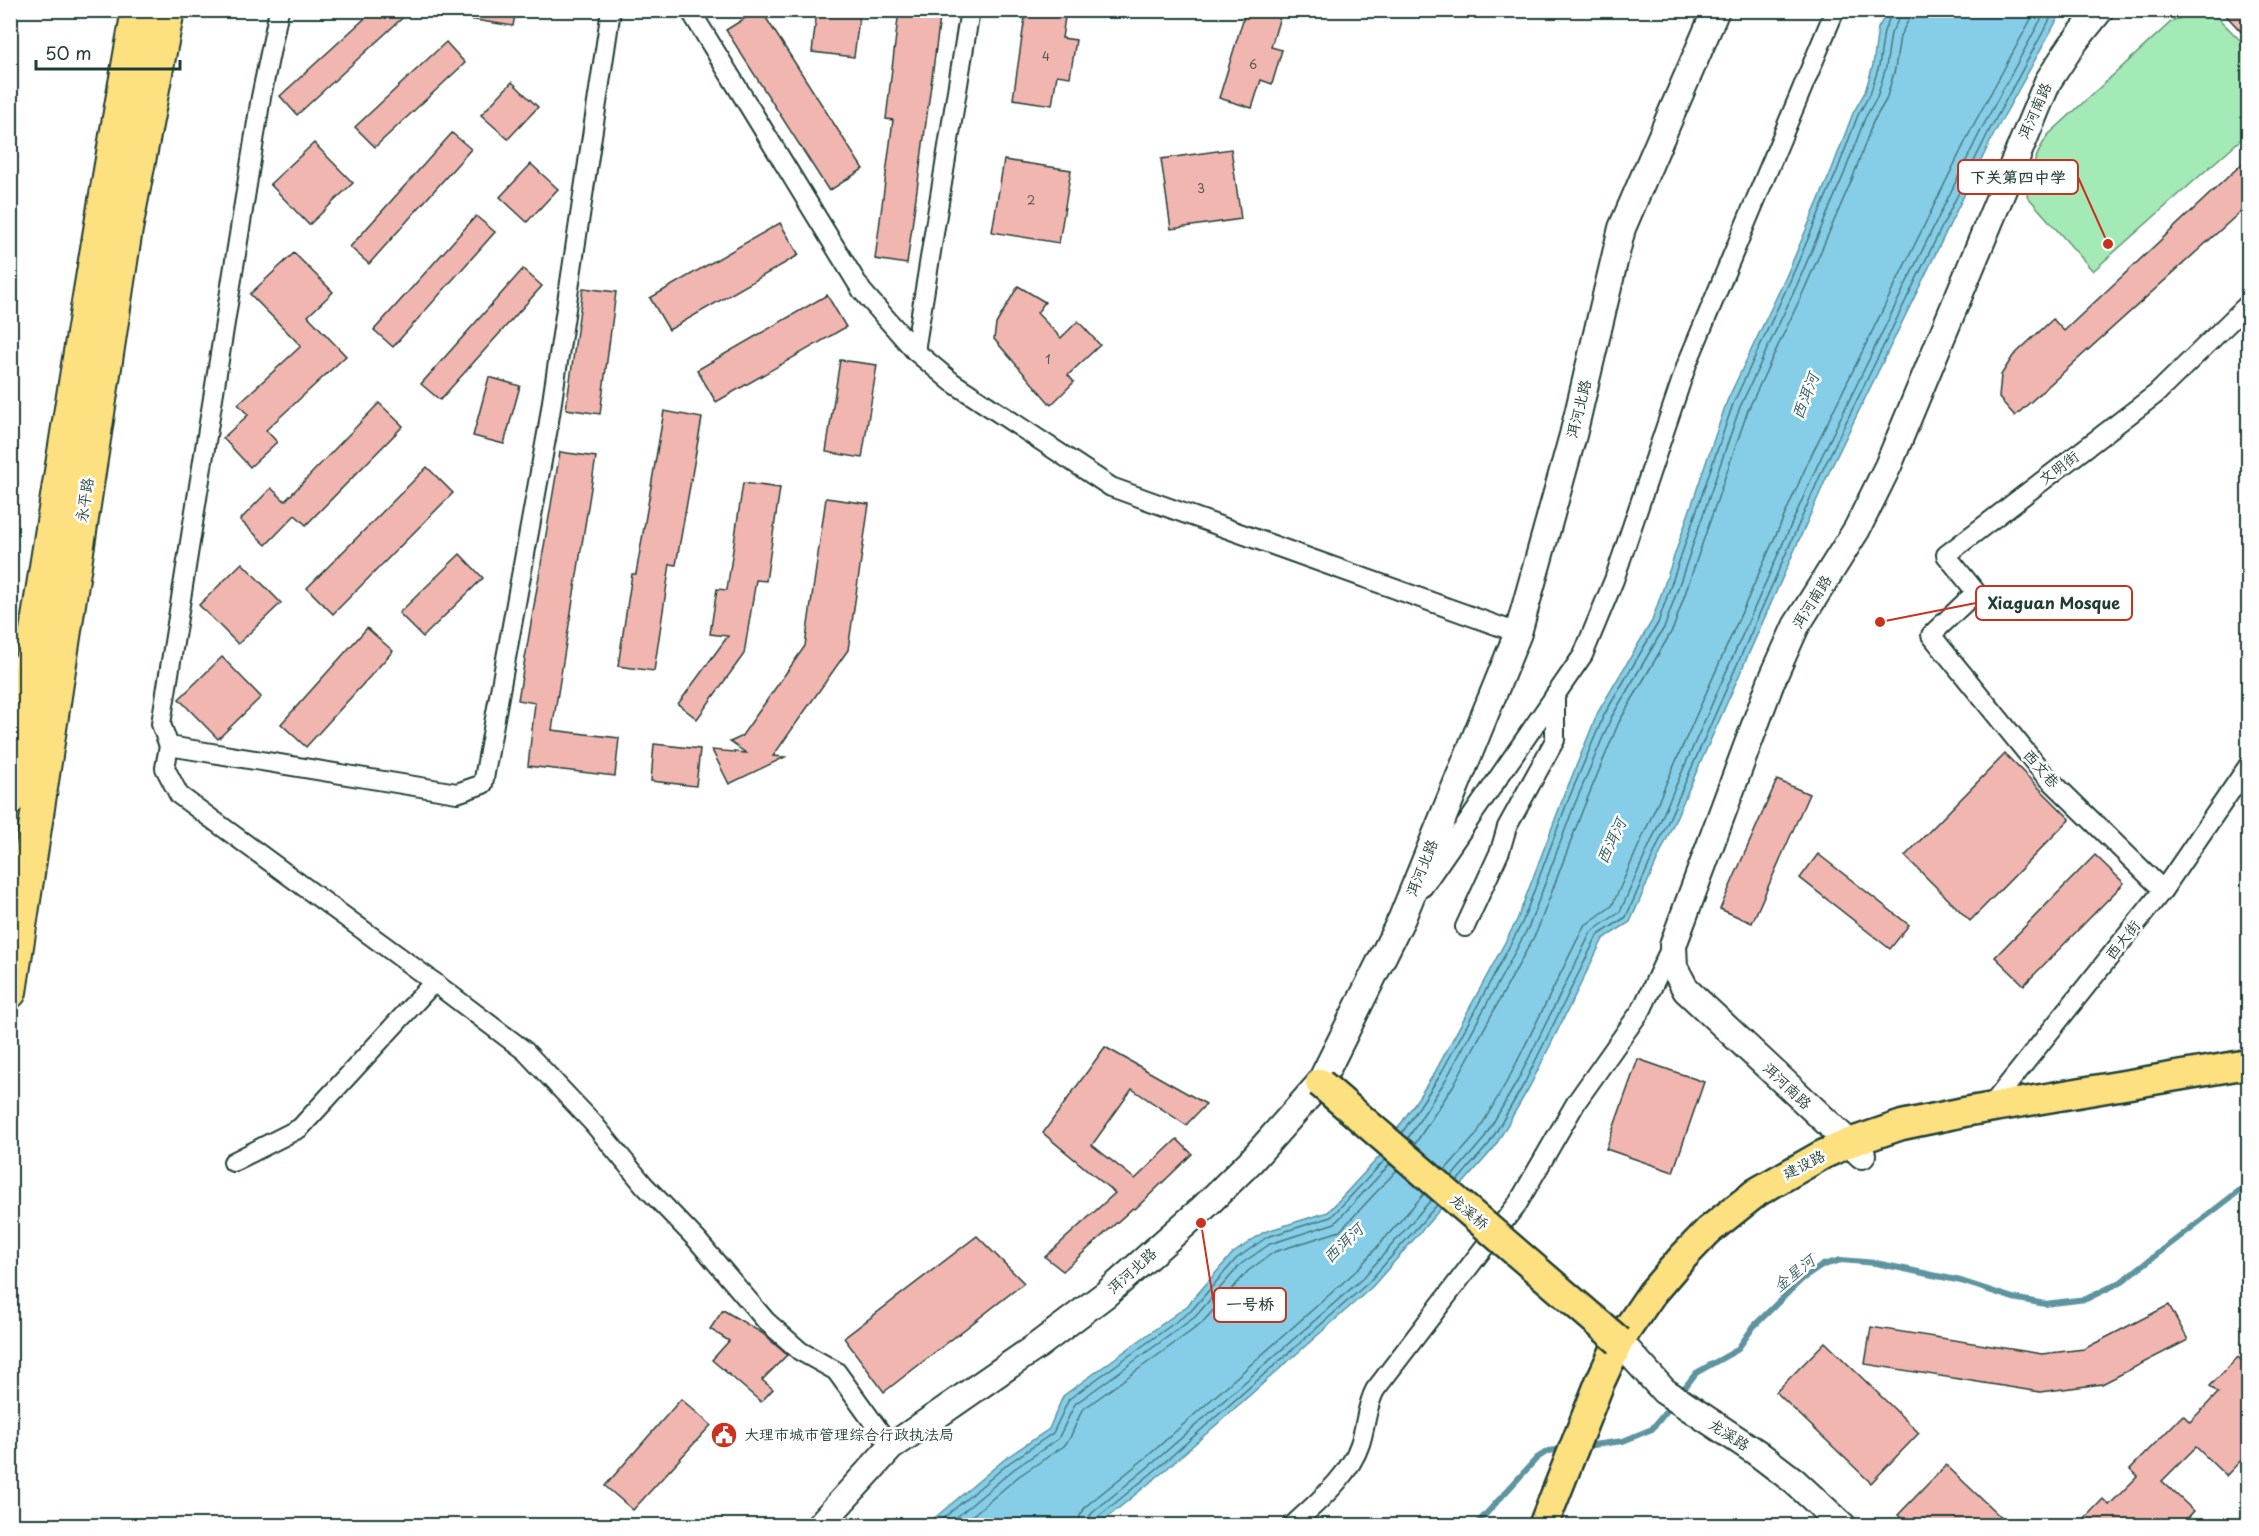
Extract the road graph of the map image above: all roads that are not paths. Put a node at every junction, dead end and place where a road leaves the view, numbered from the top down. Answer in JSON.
{"nodes":[{"id":1,"x":138,"y":10,"type":"edge"},
{"id":2,"x":168,"y":10,"type":"edge"},
{"id":3,"x":279,"y":10,"type":"edge"},
{"id":4,"x":611,"y":10,"type":"edge"},
{"id":5,"x":690,"y":10,"type":"edge"},
{"id":6,"x":970,"y":10,"type":"edge"},
{"id":7,"x":1716,"y":10,"type":"edge"},
{"id":8,"x":1835,"y":10,"type":"edge"},
{"id":9,"x":2100,"y":10,"type":"edge"},
{"id":10,"x":2248,"y":303,"type":"edge"},
{"id":11,"x":915,"y":351,"type":"junction"},
{"id":12,"x":1518,"y":633,"type":"junction"},
{"id":13,"x":1931,"y":635,"type":"joint"},
{"id":14,"x":16,"y":676,"type":"edge"},
{"id":15,"x":1555,"y":695,"type":"junction"},
{"id":16,"x":169,"y":746,"type":"junction"},
{"id":17,"x":2248,"y":766,"type":"edge"},
{"id":18,"x":10,"y":798,"type":"edge"},
{"id":19,"x":2163,"y":890,"type":"junction"},
{"id":20,"x":1402,"y":918,"type":"junction"},
{"id":21,"x":1465,"y":927,"type":"dead end"},
{"id":22,"x":1675,"y":938,"type":"junction"},
{"id":23,"x":434,"y":982,"type":"junction"},
{"id":24,"x":10,"y":992,"type":"edge"},
{"id":25,"x":2248,"y":1064,"type":"edge"},
{"id":26,"x":2248,"y":1079,"type":"edge"},
{"id":27,"x":1320,"y":1083,"type":"junction"},
{"id":28,"x":1989,"y":1108,"type":"junction"},
{"id":29,"x":1855,"y":1149,"type":"junction"},
{"id":30,"x":233,"y":1162,"type":"dead end"},
{"id":31,"x":1625,"y":1347,"type":"junction"},
{"id":32,"x":891,"y":1447,"type":"junction"},
{"id":33,"x":1571,"y":1477,"type":"junction"},
{"id":34,"x":819,"y":1526,"type":"edge"},
{"id":35,"x":1292,"y":1526,"type":"edge"},
{"id":36,"x":1544,"y":1526,"type":"edge"},
{"id":37,"x":1562,"y":1526,"type":"edge"},
{"id":38,"x":1843,"y":1526,"type":"edge"}],
"edges":[{"from":1,"to":14,"type":"highway","name":"永平路"},
{"from":2,"to":24,"type":"highway","name":"永平路"},
{"from":3,"to":16,"type":"street"},
{"from":4,"to":16,"type":"street"},
{"from":5,"to":11,"type":"street"},
{"from":6,"to":11,"type":"street"},
{"from":7,"to":12,"type":"street","name":"洱河北路"},
{"from":8,"to":15,"type":"street"},
{"from":9,"to":22,"type":"street","name":"洱河南路"},
{"from":10,"to":13,"type":"street","name":"文明街"},
{"from":11,"to":12,"type":"street"},
{"from":12,"to":20,"type":"street","name":"洱河北路"},
{"from":13,"to":19,"type":"street","name":"西文巷"},
{"from":14,"to":18,"type":"highway","name":"永平路"},
{"from":15,"to":20,"type":"street"},
{"from":15,"to":21,"type":"street"},
{"from":16,"to":23,"type":"street"},
{"from":17,"to":19,"type":"street","name":"西大街"},
{"from":19,"to":28,"type":"street","name":"西大街"},
{"from":20,"to":27,"type":"street","name":"洱河北路"},
{"from":22,"to":29,"type":"street","name":"洱河南路"},
{"from":22,"to":35,"type":"street"},
{"from":23,"to":30,"type":"street"},
{"from":23,"to":32,"type":"street"},
{"from":25,"to":28,"type":"main road","name":"建设路"},
{"from":26,"to":29,"type":"main road","name":"建设路"},
{"from":27,"to":31,"type":"main road","name":"龙溪桥","bridge":true},
{"from":27,"to":32,"type":"street","name":"洱河北路"},
{"from":28,"to":29,"type":"main road","name":"建设路"},
{"from":29,"to":31,"type":"main road","name":"建设路"},
{"from":31,"to":33,"type":"main road","name":"建设路"},
{"from":31,"to":38,"type":"street","name":"龙溪路"},
{"from":32,"to":34,"type":"street","name":"洱河北路"},
{"from":33,"to":36,"type":"main road","name":"建设路"},
{"from":33,"to":37,"type":"main road","name":"建设路"}]}
